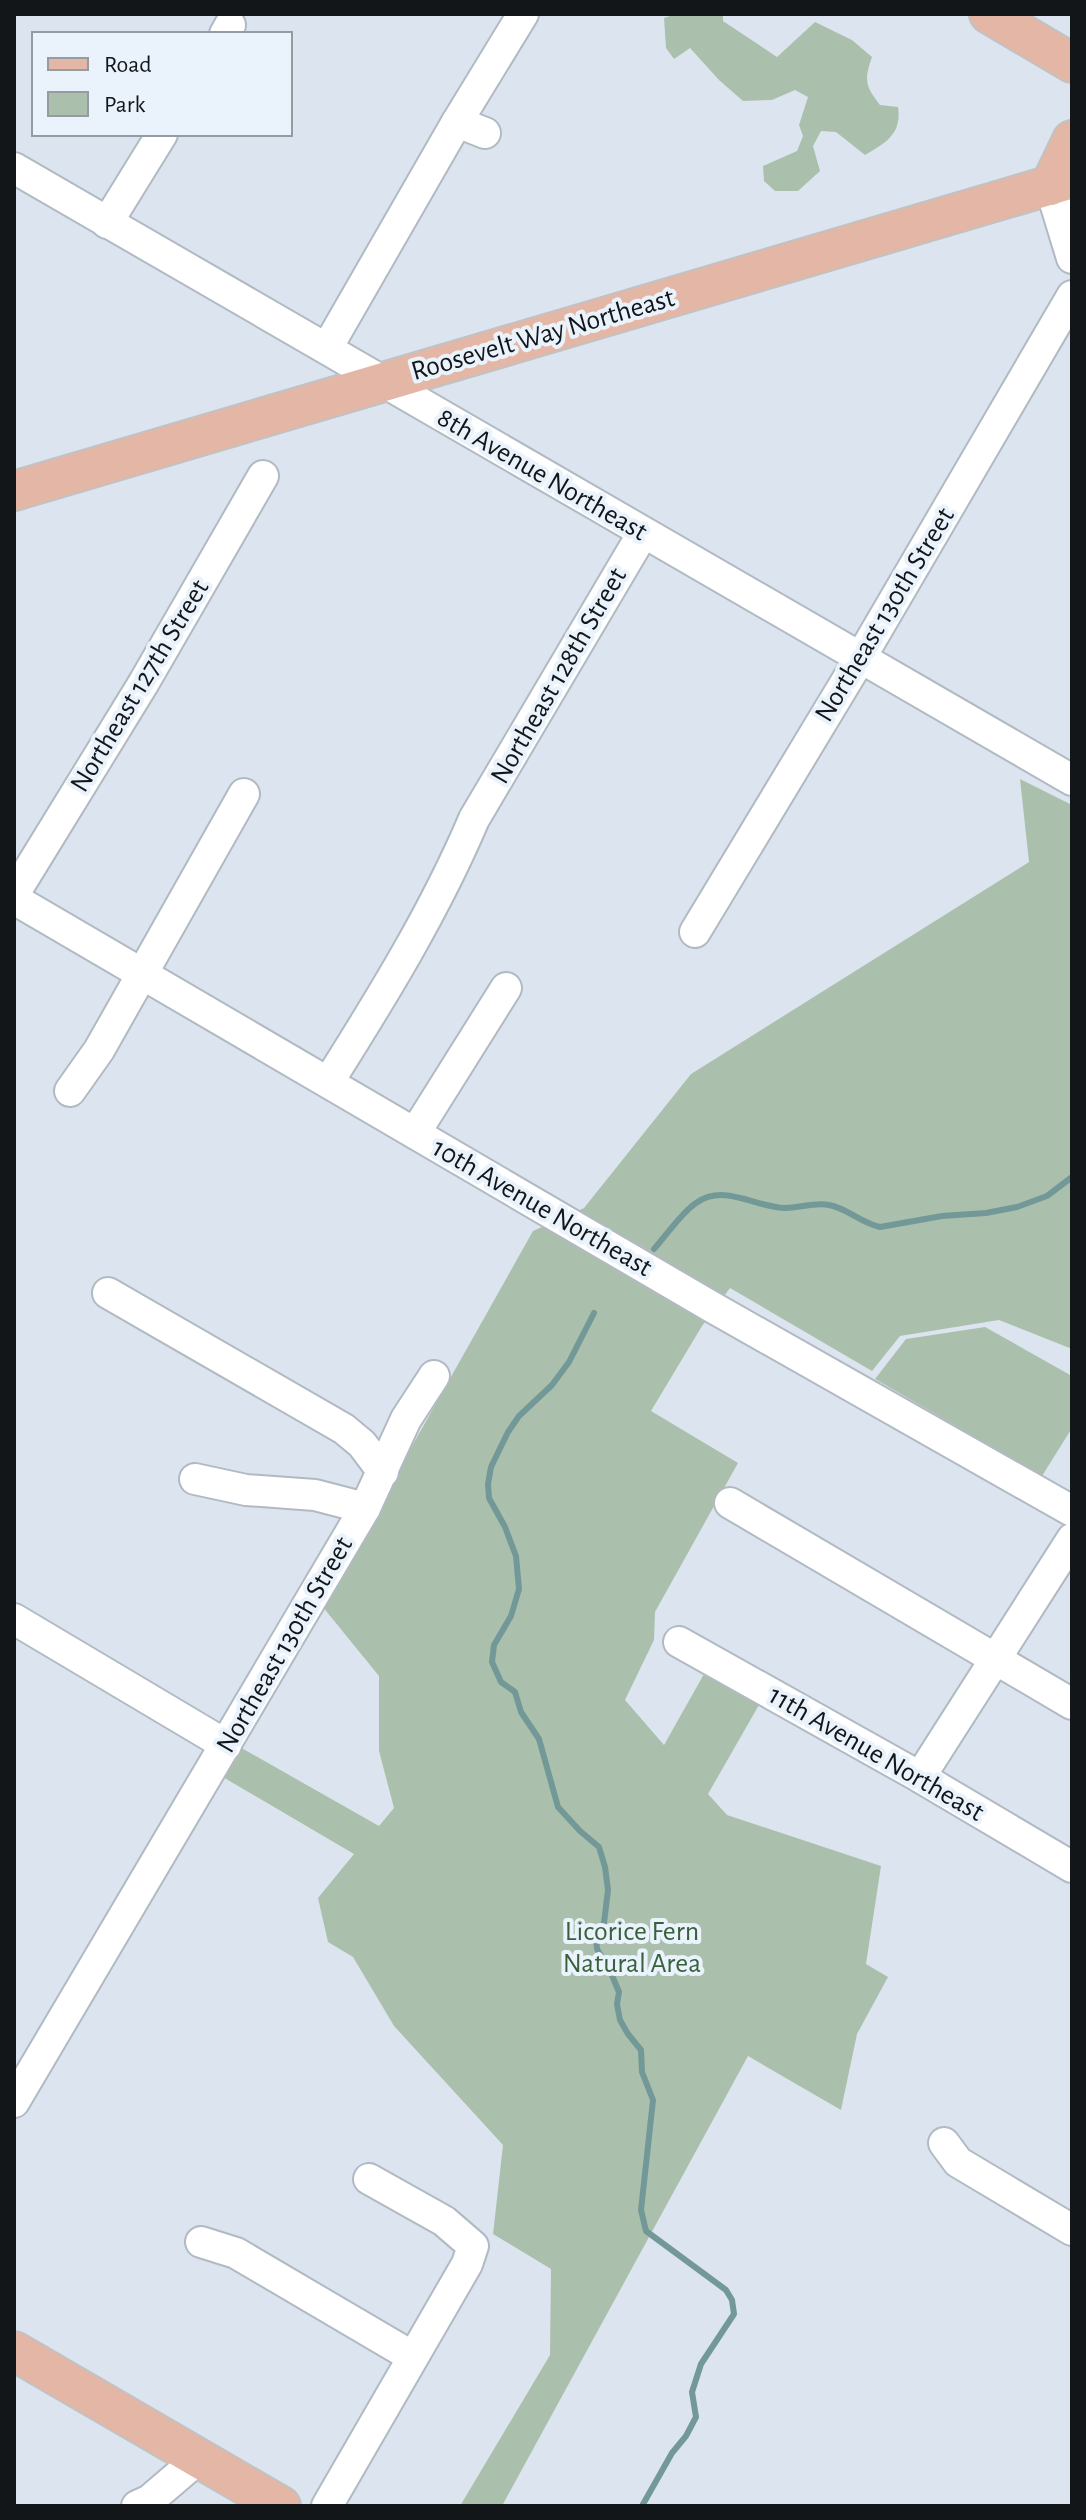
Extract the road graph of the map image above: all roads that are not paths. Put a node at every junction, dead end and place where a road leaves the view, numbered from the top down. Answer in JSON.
{"nodes":[{"id":1,"x":523,"y":14,"type":"edge"},
{"id":2,"x":989,"y":14,"type":"edge"},
{"id":3,"x":1056,"y":53,"type":"edge"},
{"id":4,"x":1072,"y":80,"type":"edge"},
{"id":5,"x":457,"y":122,"type":"junction"},
{"id":6,"x":485,"y":133,"type":"dead end"},
{"id":7,"x":161,"y":136,"type":"edge"},
{"id":8,"x":1072,"y":140,"type":"edge"},
{"id":9,"x":14,"y":168,"type":"edge"},
{"id":10,"x":1061,"y":182,"type":"edge"},
{"id":11,"x":107,"y":223,"type":"junction"},
{"id":12,"x":1072,"y":258,"type":"edge"},
{"id":13,"x":1072,"y":296,"type":"edge"},
{"id":14,"x":327,"y":348,"type":"junction"},
{"id":15,"x":381,"y":382,"type":"junction"},
{"id":16,"x":263,"y":476,"type":"dead end"},
{"id":17,"x":14,"y":491,"type":"edge"},
{"id":18,"x":643,"y":533,"type":"junction"},
{"id":19,"x":861,"y":657,"type":"junction"},
{"id":20,"x":1072,"y":780,"type":"edge"},
{"id":21,"x":244,"y":794,"type":"dead end"},
{"id":22,"x":14,"y":897,"type":"edge"},
{"id":23,"x":695,"y":932,"type":"dead end"},
{"id":24,"x":140,"y":974,"type":"junction"},
{"id":25,"x":506,"y":988,"type":"dead end"},
{"id":26,"x":329,"y":1081,"type":"junction"},
{"id":27,"x":70,"y":1091,"type":"dead end"},
{"id":28,"x":415,"y":1133,"type":"junction"},
{"id":29,"x":108,"y":1293,"type":"dead end"},
{"id":30,"x":434,"y":1376,"type":"dead end"},
{"id":31,"x":383,"y":1472,"type":"junction"},
{"id":32,"x":195,"y":1479,"type":"dead end"},
{"id":33,"x":730,"y":1503,"type":"dead end"},
{"id":34,"x":365,"y":1508,"type":"junction"},
{"id":35,"x":1072,"y":1511,"type":"edge"},
{"id":36,"x":1072,"y":1539,"type":"edge"},
{"id":37,"x":14,"y":1619,"type":"edge"},
{"id":38,"x":679,"y":1642,"type":"dead end"},
{"id":39,"x":995,"y":1659,"type":"junction"},
{"id":40,"x":1072,"y":1704,"type":"edge"},
{"id":41,"x":226,"y":1745,"type":"junction"},
{"id":42,"x":920,"y":1777,"type":"junction"},
{"id":43,"x":1072,"y":1867,"type":"edge"},
{"id":44,"x":14,"y":2102,"type":"edge"},
{"id":45,"x":944,"y":2143,"type":"dead end"},
{"id":46,"x":369,"y":2179,"type":"dead end"},
{"id":47,"x":1072,"y":2230,"type":"edge"},
{"id":48,"x":201,"y":2242,"type":"dead end"},
{"id":49,"x":14,"y":2351,"type":"edge"},
{"id":50,"x":413,"y":2357,"type":"junction"},
{"id":51,"x":199,"y":2458,"type":"junction"},
{"id":52,"x":137,"y":2506,"type":"edge"},
{"id":53,"x":281,"y":2506,"type":"edge"},
{"id":54,"x":327,"y":2506,"type":"edge"}],
"edges":[{"from":1,"to":5,"type":"street"},
{"from":2,"to":3,"type":"main road"},
{"from":3,"to":4,"type":"main road"},
{"from":5,"to":6,"type":"street"},
{"from":5,"to":14,"type":"street"},
{"from":7,"to":11,"type":"street"},
{"from":8,"to":10,"type":"main road"},
{"from":9,"to":11,"type":"street","name":"8th Avenue Northeast"},
{"from":10,"to":12,"type":"street"},
{"from":10,"to":15,"type":"main road","name":"Roosevelt Way Northeast"},
{"from":11,"to":14,"type":"street","name":"8th Avenue Northeast"},
{"from":13,"to":19,"type":"street","name":"Northeast 130th Street"},
{"from":14,"to":15,"type":"street","name":"8th Avenue Northeast"},
{"from":15,"to":17,"type":"main road","name":"Roosevelt Way Northeast"},
{"from":15,"to":18,"type":"street","name":"8th Avenue Northeast"},
{"from":16,"to":22,"type":"street","name":"Northeast 127th Street"},
{"from":18,"to":19,"type":"street","name":"8th Avenue Northeast"},
{"from":18,"to":26,"type":"street","name":"Northeast 128th Street"},
{"from":19,"to":20,"type":"street","name":"8th Avenue Northeast"},
{"from":19,"to":23,"type":"street","name":"Northeast 130th Street"},
{"from":21,"to":24,"type":"street"},
{"from":22,"to":24,"type":"street","name":"10th Avenue Northeast"},
{"from":24,"to":26,"type":"street","name":"10th Avenue Northeast"},
{"from":24,"to":27,"type":"street"},
{"from":25,"to":28,"type":"street"},
{"from":26,"to":28,"type":"street","name":"10th Avenue Northeast"},
{"from":28,"to":35,"type":"street","name":"10th Avenue Northeast"},
{"from":29,"to":31,"type":"street"},
{"from":30,"to":31,"type":"street","name":"Northeast 130th Street"},
{"from":31,"to":34,"type":"street","name":"Northeast 130th Street"},
{"from":32,"to":34,"type":"street"},
{"from":33,"to":39,"type":"street"},
{"from":34,"to":41,"type":"street","name":"Northeast 130th Street"},
{"from":36,"to":39,"type":"street"},
{"from":37,"to":41,"type":"street"},
{"from":38,"to":42,"type":"street","name":"11th Avenue Northeast"},
{"from":39,"to":40,"type":"street"},
{"from":39,"to":42,"type":"street"},
{"from":41,"to":44,"type":"street","name":"Northeast 130th Street"},
{"from":42,"to":43,"type":"street","name":"11th Avenue Northeast"},
{"from":45,"to":47,"type":"street"},
{"from":46,"to":50,"type":"street"},
{"from":48,"to":50,"type":"street"},
{"from":49,"to":51,"type":"main road"},
{"from":50,"to":54,"type":"street"},
{"from":51,"to":52,"type":"street"},
{"from":51,"to":53,"type":"main road"}]}
